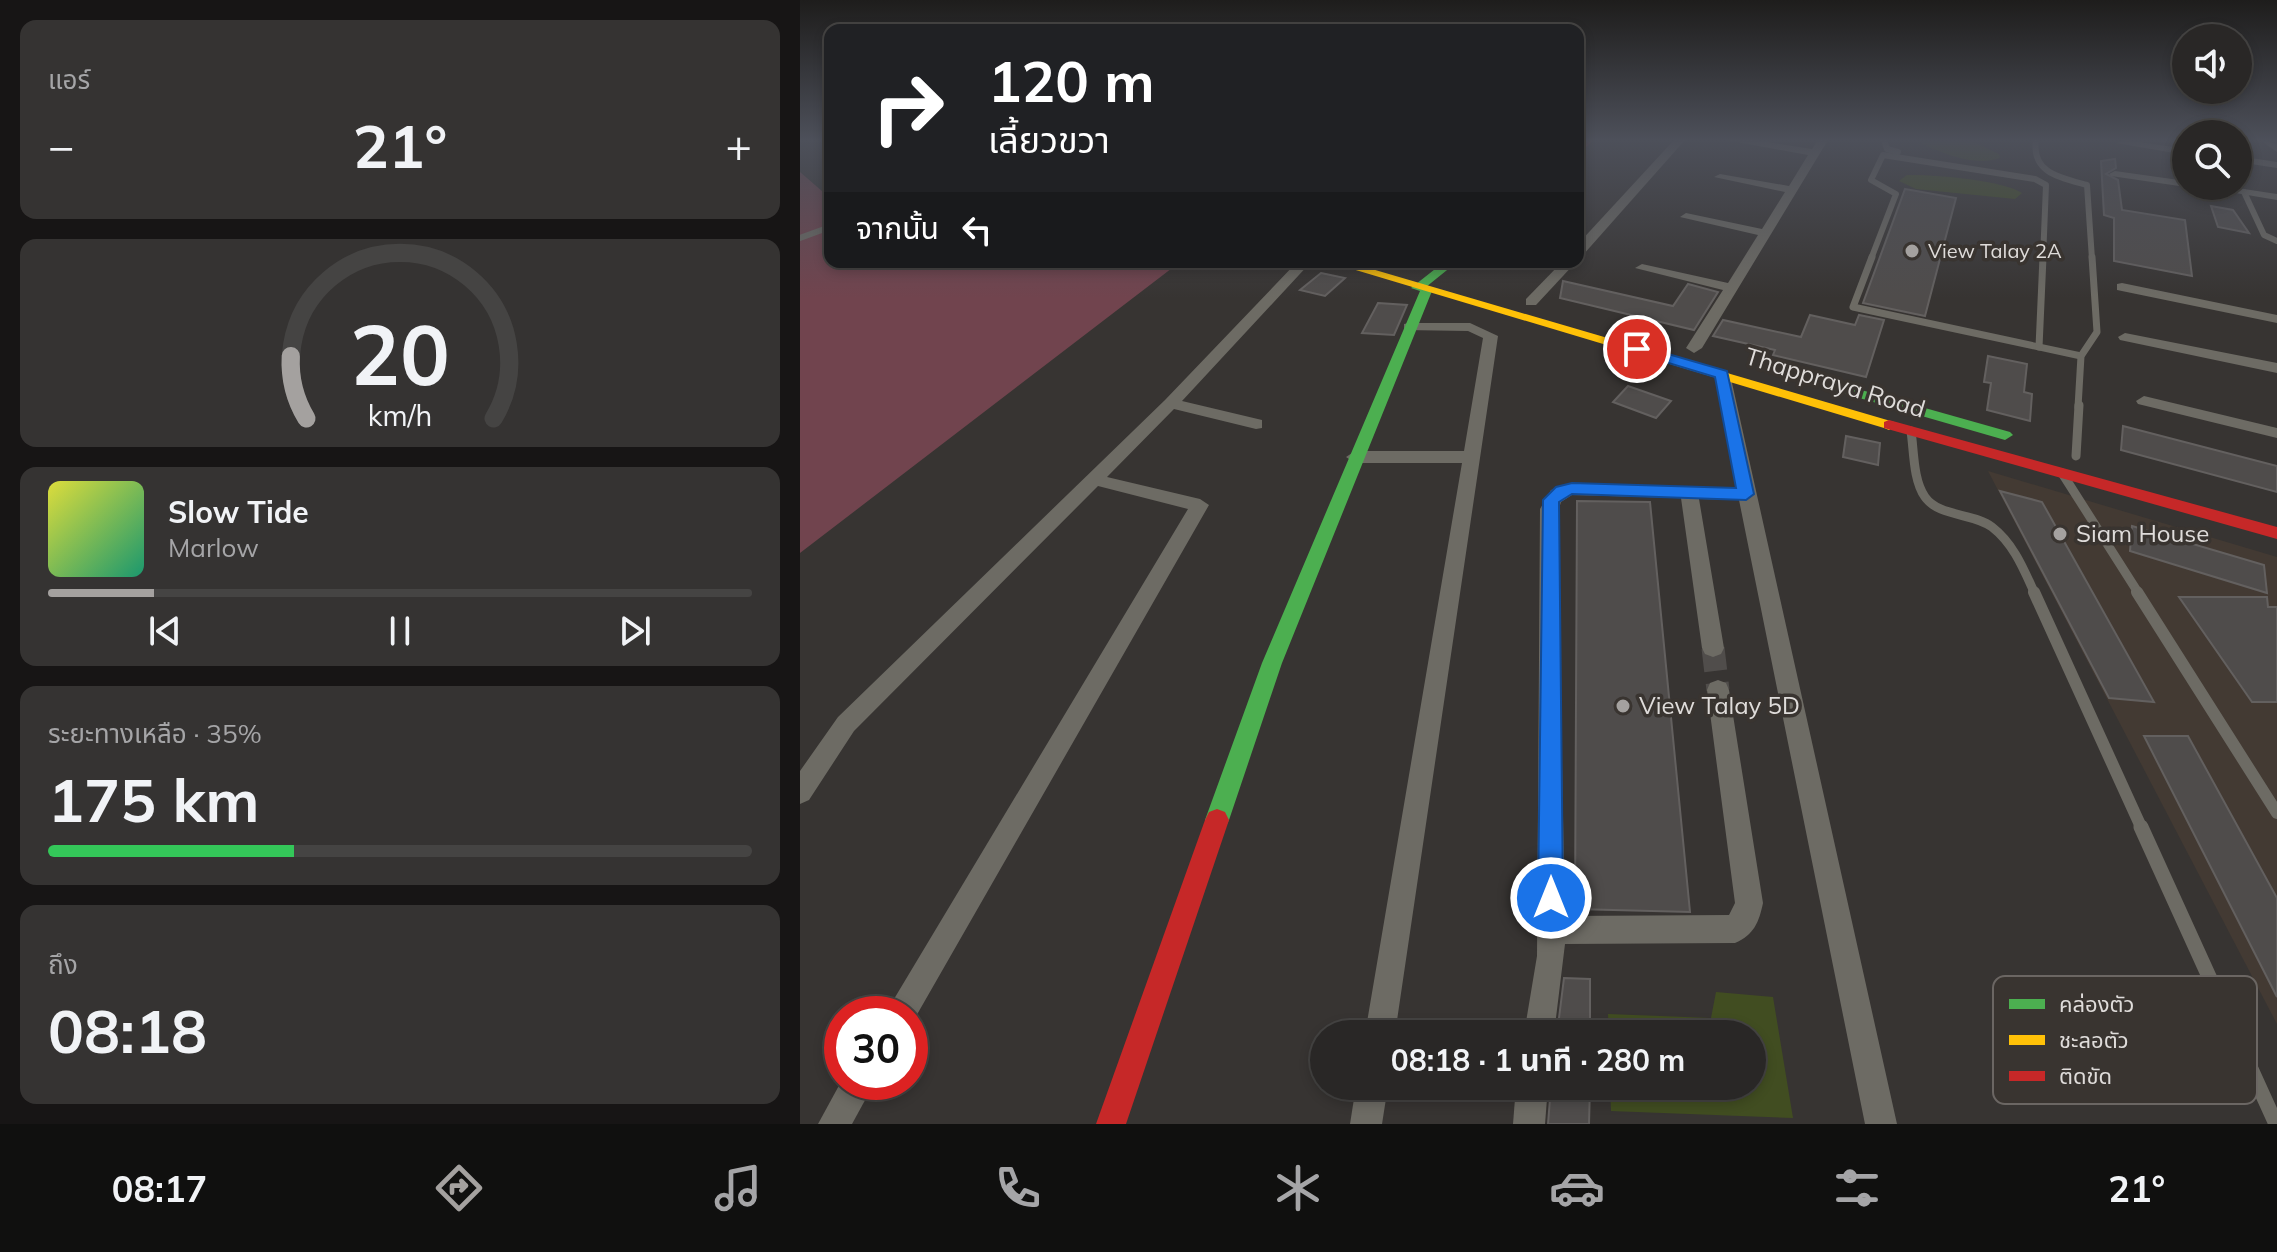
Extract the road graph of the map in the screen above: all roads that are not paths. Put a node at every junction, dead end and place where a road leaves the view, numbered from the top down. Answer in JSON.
{"nodes":[{"id":1,"x":1632,"y":192,"type":"edge"},
{"id":2,"x":1791,"y":192,"type":"edge"},
{"id":3,"x":1893,"y":192,"type":"edge"},
{"id":4,"x":2046,"y":192,"type":"edge"},
{"id":5,"x":2088,"y":192,"type":"edge"},
{"id":6,"x":2252,"y":193,"type":"edge"},
{"id":7,"x":2277,"y":197,"type":"edge"},
{"id":8,"x":2248,"y":200,"type":"edge"},
{"id":9,"x":1686,"y":217,"type":"dead end"},
{"id":10,"x":824,"y":229,"type":"edge"},
{"id":11,"x":1765,"y":233,"type":"junction"},
{"id":12,"x":800,"y":238,"type":"edge"},
{"id":13,"x":2277,"y":241,"type":"edge"},
{"id":14,"x":1584,"y":245,"type":"edge"},
{"id":15,"x":1298,"y":268,"type":"edge"},
{"id":16,"x":1368,"y":268,"type":"edge"},
{"id":17,"x":1403,"y":268,"type":"edge"},
{"id":18,"x":1440,"y":268,"type":"edge"},
{"id":19,"x":1563,"y":268,"type":"edge"},
{"id":20,"x":1642,"y":268,"type":"dead end"},
{"id":21,"x":1423,"y":278,"type":"edge"},
{"id":22,"x":2122,"y":287,"type":"dead end"},
{"id":23,"x":1732,"y":288,"type":"junction"},
{"id":24,"x":1531,"y":302,"type":"junction"},
{"id":25,"x":2277,"y":319,"type":"edge"},
{"id":26,"x":1409,"y":327,"type":"junction"},
{"id":27,"x":2125,"y":337,"type":"dead end"},
{"id":28,"x":2039,"y":347,"type":"junction"},
{"id":29,"x":2081,"y":356,"type":"junction"},
{"id":30,"x":1717,"y":358,"type":"junction"},
{"id":31,"x":2277,"y":368,"type":"edge"},
{"id":32,"x":1826,"y":384,"type":"dead end"},
{"id":33,"x":2144,"y":401,"type":"dead end"},
{"id":34,"x":1171,"y":403,"type":"junction"},
{"id":35,"x":1256,"y":424,"type":"dead end"},
{"id":36,"x":1911,"y":431,"type":"junction"},
{"id":37,"x":2277,"y":433,"type":"edge"},
{"id":38,"x":2017,"y":439,"type":"dead end"},
{"id":39,"x":2076,"y":456,"type":"dead end"},
{"id":40,"x":1355,"y":457,"type":"junction"},
{"id":41,"x":1470,"y":457,"type":"junction"},
{"id":42,"x":2061,"y":472,"type":"junction"},
{"id":43,"x":1092,"y":479,"type":"junction"},
{"id":44,"x":1689,"y":492,"type":"junction"},
{"id":45,"x":1746,"y":494,"type":"junction"},
{"id":46,"x":2277,"y":533,"type":"edge"},
{"id":47,"x":1713,"y":648,"type":"tunnel mouth"},
{"id":48,"x":1718,"y":690,"type":"tunnel mouth"},
{"id":49,"x":800,"y":792,"type":"edge"},
{"id":50,"x":2277,"y":813,"type":"edge"},
{"id":51,"x":1551,"y":930,"type":"junction"},
{"id":52,"x":2209,"y":976,"type":"edge"},
{"id":53,"x":911,"y":996,"type":"edge"},
{"id":54,"x":1382,"y":1020,"type":"edge"},
{"id":55,"x":1541,"y":1020,"type":"edge"},
{"id":56,"x":2257,"y":1082,"type":"edge"},
{"id":57,"x":848,"y":1100,"type":"edge"},
{"id":58,"x":1370,"y":1100,"type":"edge"},
{"id":59,"x":1531,"y":1100,"type":"edge"},
{"id":60,"x":834,"y":1124,"type":"edge"},
{"id":61,"x":1111,"y":1124,"type":"edge"},
{"id":62,"x":1366,"y":1124,"type":"edge"},
{"id":63,"x":1529,"y":1124,"type":"edge"},
{"id":64,"x":1881,"y":1124,"type":"edge"},
{"id":65,"x":2276,"y":1124,"type":"edge"}],
"edges":[{"from":1,"to":14,"type":"street"},
{"from":2,"to":11,"type":"street"},
{"from":3,"to":28,"type":"lane"},
{"from":4,"to":28,"type":"lane"},
{"from":5,"to":29,"type":"lane"},
{"from":6,"to":7,"type":"street"},
{"from":8,"to":13,"type":"lane"},
{"from":9,"to":11,"type":"street"},
{"from":10,"to":12,"type":"lane"},
{"from":11,"to":23,"type":"street"},
{"from":15,"to":34,"type":"street"},
{"from":16,"to":21,"type":"main road","name":"Thappraya Road"},
{"from":17,"to":21,"type":"main road","name":"Thappraya Road"},
{"from":18,"to":21,"type":"main road"},
{"from":19,"to":24,"type":"street"},
{"from":20,"to":23,"type":"street"},
{"from":21,"to":24,"type":"main road","name":"Thappraya Road"},
{"from":21,"to":26,"type":"main road"},
{"from":21,"to":30,"type":"main road","name":"Thappraya Road"},
{"from":22,"to":25,"type":"street"},
{"from":23,"to":30,"type":"street"},
{"from":24,"to":30,"type":"main road","name":"Thappraya Road"},
{"from":26,"to":40,"type":"main road"},
{"from":26,"to":41,"type":"street"},
{"from":27,"to":31,"type":"street"},
{"from":28,"to":29,"type":"lane"},
{"from":29,"to":39,"type":"lane"},
{"from":30,"to":36,"type":"main road","name":"Thappraya Road"},
{"from":30,"to":45,"type":"street"},
{"from":32,"to":38,"type":"main road","name":"Thappraya Road"},
{"from":33,"to":37,"type":"street"},
{"from":34,"to":35,"type":"street"},
{"from":34,"to":43,"type":"street"},
{"from":36,"to":42,"type":"main road","name":"Thappraya Road"},
{"from":36,"to":52,"type":"lane"},
{"from":40,"to":41,"type":"street"},
{"from":40,"to":61,"type":"main road"},
{"from":41,"to":54,"type":"street"},
{"from":42,"to":46,"type":"main road","name":"Thappraya Road"},
{"from":42,"to":50,"type":"lane"},
{"from":43,"to":49,"type":"street"},
{"from":43,"to":53,"type":"street"},
{"from":44,"to":45,"type":"street"},
{"from":44,"to":47,"type":"street"},
{"from":44,"to":51,"type":"street"},
{"from":45,"to":64,"type":"street"},
{"from":48,"to":51,"type":"street"},
{"from":51,"to":55,"type":"street"},
{"from":56,"to":65,"type":"lane"},
{"from":57,"to":60,"type":"street"},
{"from":58,"to":62,"type":"street"},
{"from":59,"to":63,"type":"street"}]}
